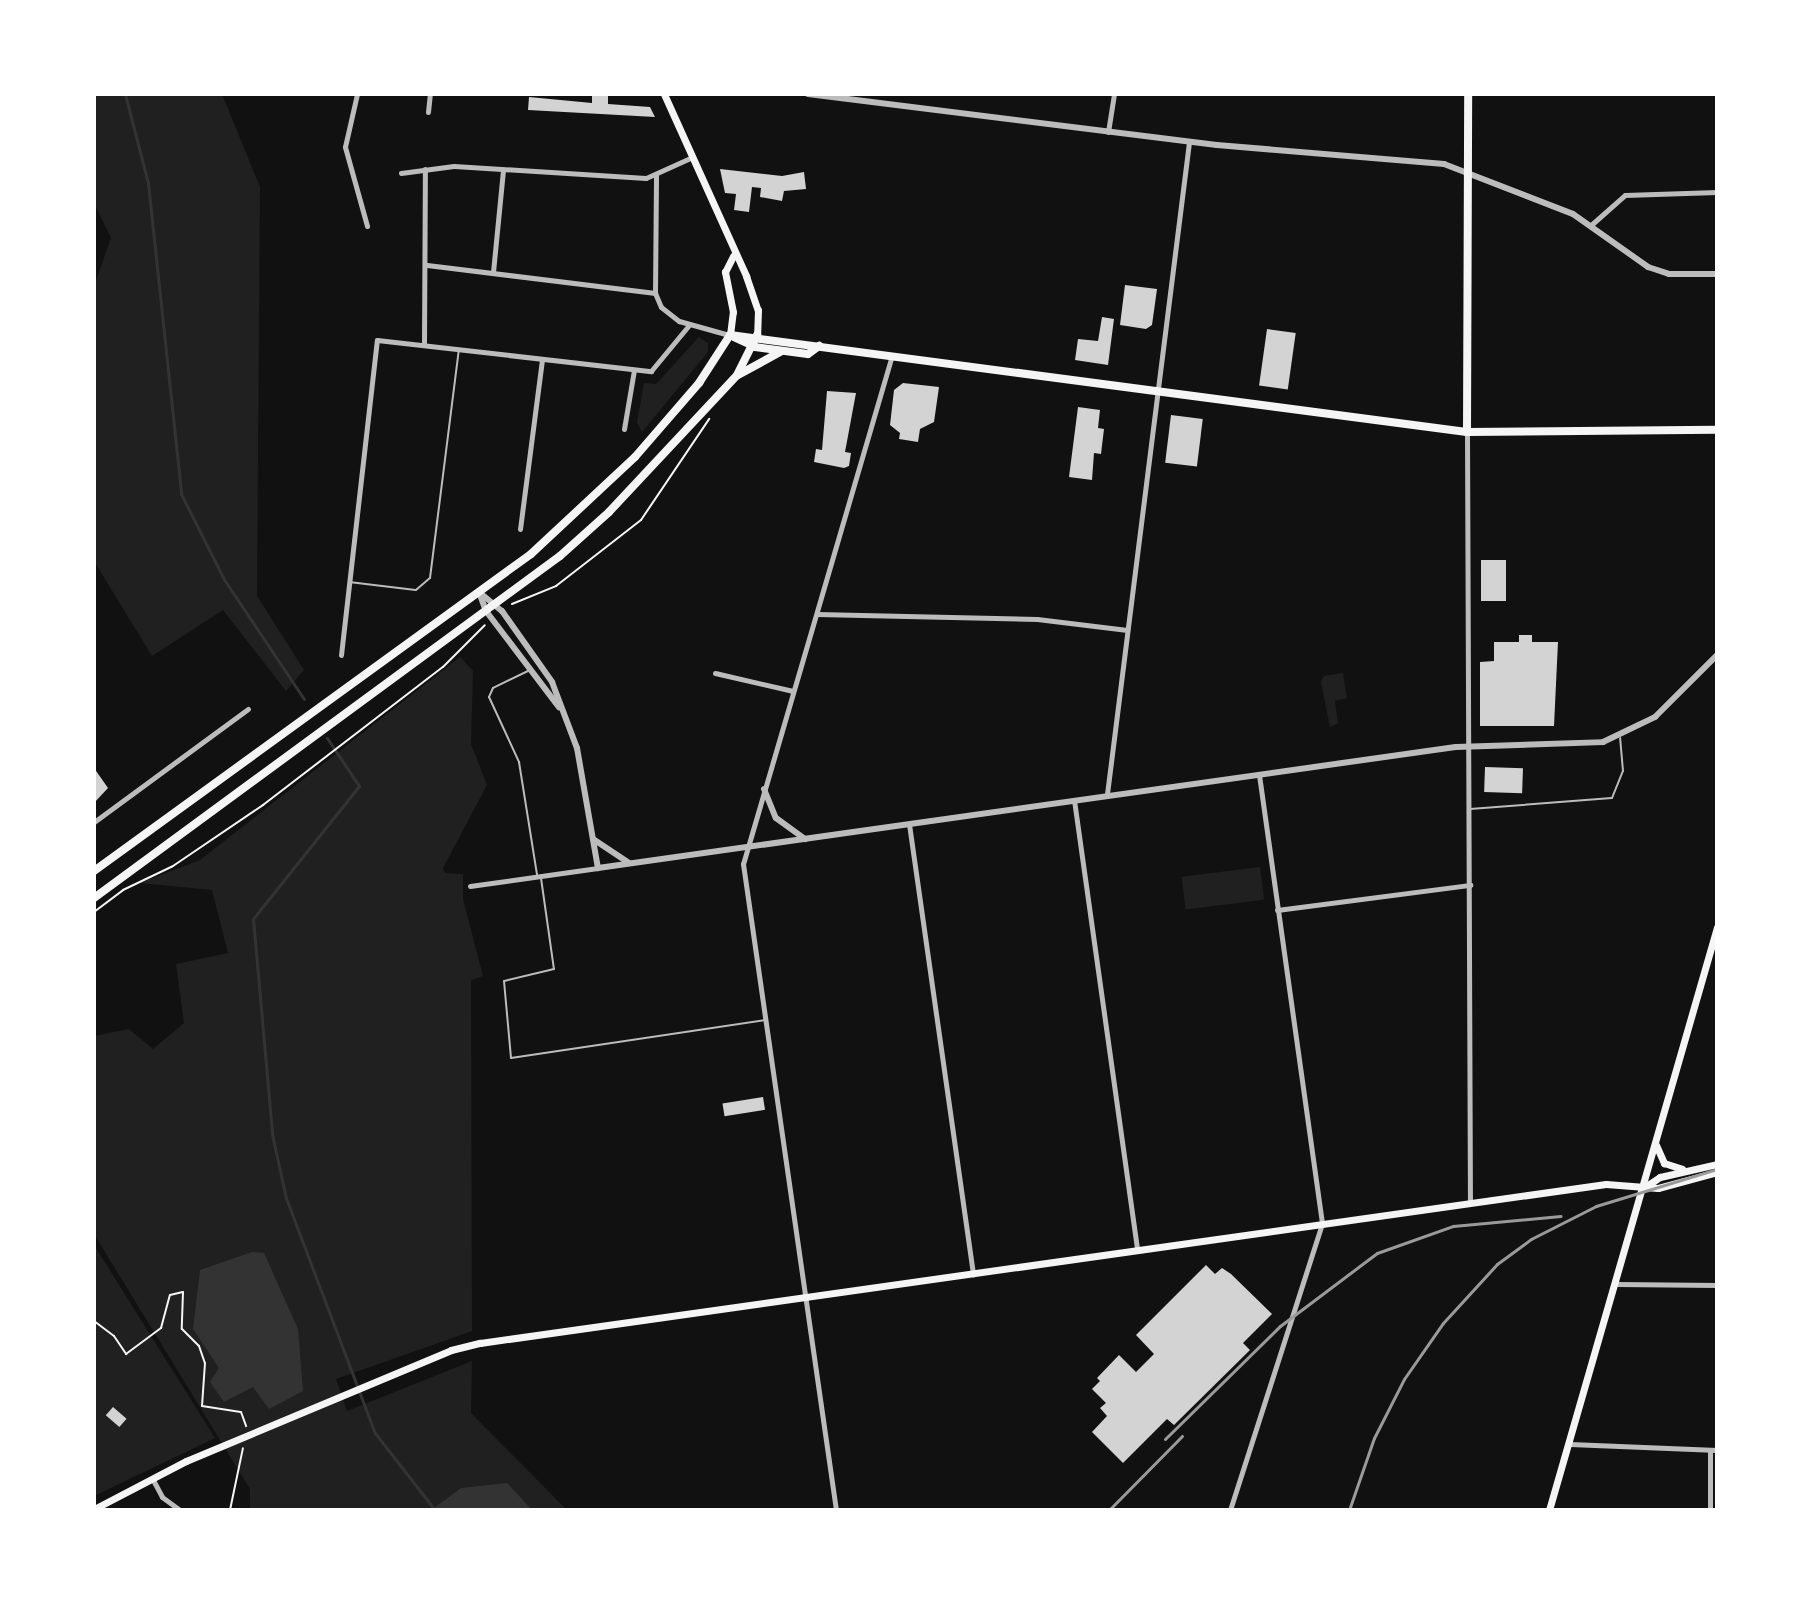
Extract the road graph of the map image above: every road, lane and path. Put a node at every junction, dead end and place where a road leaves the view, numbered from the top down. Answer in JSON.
{"nodes":[{"id":1,"x":357,"y":94,"type":"edge"},
{"id":2,"x":430,"y":94,"type":"edge"},
{"id":3,"x":664,"y":94,"type":"edge"},
{"id":4,"x":810,"y":94,"type":"edge"},
{"id":5,"x":1114,"y":94,"type":"edge"},
{"id":6,"x":1468,"y":94,"type":"edge"},
{"id":7,"x":428,"y":112,"type":"dead end"},
{"id":8,"x":1108,"y":132,"type":"junction"},
{"id":9,"x":1189,"y":142,"type":"junction"},
{"id":10,"x":690,"y":158,"type":"junction"},
{"id":11,"x":425,"y":169,"type":"junction"},
{"id":12,"x":503,"y":170,"type":"junction"},
{"id":13,"x":1467,"y":171,"type":"junction"},
{"id":14,"x":401,"y":173,"type":"dead end"},
{"id":15,"x":656,"y":176,"type":"junction"},
{"id":16,"x":1717,"y":192,"type":"edge"},
{"id":17,"x":1591,"y":225,"type":"junction"},
{"id":18,"x":367,"y":226,"type":"dead end"},
{"id":19,"x":733,"y":256,"type":"junction"},
{"id":20,"x":427,"y":265,"type":"junction"},
{"id":21,"x":493,"y":272,"type":"junction"},
{"id":22,"x":1717,"y":274,"type":"edge"},
{"id":23,"x":655,"y":293,"type":"junction"},
{"id":24,"x":689,"y":325,"type":"junction"},
{"id":25,"x":730,"y":335,"type":"junction"},
{"id":26,"x":757,"y":335,"type":"junction"},
{"id":27,"x":424,"y":344,"type":"junction"},
{"id":28,"x":819,"y":346,"type":"junction"},
{"id":29,"x":755,"y":347,"type":"junction"},
{"id":30,"x":459,"y":349,"type":"junction"},
{"id":31,"x":783,"y":351,"type":"junction"},
{"id":32,"x":892,"y":354,"type":"junction"},
{"id":33,"x":542,"y":359,"type":"junction"},
{"id":34,"x":634,"y":370,"type":"junction"},
{"id":35,"x":737,"y":375,"type":"junction"},
{"id":36,"x":1158,"y":391,"type":"junction"},
{"id":37,"x":709,"y":403,"type":"junction"},
{"id":38,"x":624,"y":429,"type":"dead end"},
{"id":39,"x":1717,"y":430,"type":"edge"},
{"id":40,"x":1467,"y":432,"type":"junction"},
{"id":41,"x":520,"y":529,"type":"dead end"},
{"id":42,"x":348,"y":582,"type":"junction"},
{"id":43,"x":479,"y":592,"type":"junction"},
{"id":44,"x":496,"y":604,"type":"junction"},
{"id":45,"x":510,"y":604,"type":"dead end"},
{"id":46,"x":486,"y":611,"type":"junction"},
{"id":47,"x":817,"y":614,"type":"junction"},
{"id":48,"x":483,"y":626,"type":"dead end"},
{"id":49,"x":1127,"y":630,"type":"junction"},
{"id":50,"x":341,"y":655,"type":"dead end"},
{"id":51,"x":1717,"y":655,"type":"edge"},
{"id":52,"x":531,"y":669,"type":"junction"},
{"id":53,"x":715,"y":673,"type":"dead end"},
{"id":54,"x":793,"y":691,"type":"junction"},
{"id":55,"x":248,"y":709,"type":"dead end"},
{"id":56,"x":562,"y":710,"type":"junction"},
{"id":57,"x":1620,"y":738,"type":"junction"},
{"id":58,"x":1469,"y":745,"type":"junction"},
{"id":59,"x":1259,"y":774,"type":"junction"},
{"id":60,"x":764,"y":789,"type":"junction"},
{"id":61,"x":1107,"y":794,"type":"junction"},
{"id":62,"x":1074,"y":800,"type":"junction"},
{"id":63,"x":1470,"y":809,"type":"junction"},
{"id":64,"x":94,"y":822,"type":"edge"},
{"id":65,"x":909,"y":824,"type":"junction"},
{"id":66,"x":593,"y":839,"type":"junction"},
{"id":67,"x":805,"y":839,"type":"junction"},
{"id":68,"x":747,"y":847,"type":"junction"},
{"id":69,"x":631,"y":864,"type":"junction"},
{"id":70,"x":95,"y":867,"type":"edge"},
{"id":71,"x":598,"y":868,"type":"junction"},
{"id":72,"x":539,"y":876,"type":"junction"},
{"id":73,"x":1470,"y":885,"type":"junction"},
{"id":74,"x":110,"y":886,"type":"junction"},
{"id":75,"x":470,"y":886,"type":"dead end"},
{"id":76,"x":94,"y":898,"type":"edge"},
{"id":77,"x":1277,"y":910,"type":"junction"},
{"id":78,"x":94,"y":912,"type":"edge"},
{"id":79,"x":1717,"y":927,"type":"edge"},
{"id":80,"x":766,"y":1020,"type":"junction"},
{"id":81,"x":1656,"y":1142,"type":"junction"},
{"id":82,"x":1717,"y":1164,"type":"edge"},
{"id":83,"x":1684,"y":1170,"type":"junction"},
{"id":84,"x":1717,"y":1172,"type":"edge"},
{"id":85,"x":1643,"y":1188,"type":"junction"},
{"id":86,"x":1470,"y":1203,"type":"junction"},
{"id":87,"x":1322,"y":1223,"type":"junction"},
{"id":88,"x":1137,"y":1250,"type":"junction"},
{"id":89,"x":973,"y":1274,"type":"junction"},
{"id":90,"x":1617,"y":1284,"type":"junction"},
{"id":91,"x":1717,"y":1285,"type":"edge"},
{"id":92,"x":805,"y":1298,"type":"junction"},
{"id":93,"x":94,"y":1321,"type":"edge"},
{"id":94,"x":1570,"y":1444,"type":"junction"},
{"id":95,"x":1714,"y":1450,"type":"edge"},
{"id":96,"x":151,"y":1477,"type":"junction"},
{"id":97,"x":94,"y":1509,"type":"edge"},
{"id":98,"x":180,"y":1510,"type":"edge"},
{"id":99,"x":230,"y":1510,"type":"edge"},
{"id":100,"x":836,"y":1510,"type":"edge"},
{"id":101,"x":1230,"y":1510,"type":"edge"},
{"id":102,"x":1549,"y":1510,"type":"edge"},
{"id":103,"x":1710,"y":1510,"type":"edge"}],
"edges":[{"from":1,"to":18,"type":"street"},
{"from":2,"to":7,"type":"street"},
{"from":3,"to":10,"type":"main road"},
{"from":4,"to":8,"type":"street"},
{"from":5,"to":8,"type":"street"},
{"from":6,"to":13,"type":"main road"},
{"from":8,"to":9,"type":"street"},
{"from":9,"to":13,"type":"street"},
{"from":9,"to":36,"type":"street"},
{"from":10,"to":15,"type":"street"},
{"from":10,"to":19,"type":"main road"},
{"from":11,"to":12,"type":"street"},
{"from":11,"to":14,"type":"street"},
{"from":11,"to":20,"type":"street"},
{"from":12,"to":15,"type":"street"},
{"from":12,"to":21,"type":"street"},
{"from":13,"to":17,"type":"street"},
{"from":13,"to":40,"type":"main road"},
{"from":15,"to":23,"type":"street"},
{"from":16,"to":17,"type":"street"},
{"from":17,"to":22,"type":"street"},
{"from":19,"to":25,"type":"main road"},
{"from":19,"to":26,"type":"main road"},
{"from":20,"to":21,"type":"street"},
{"from":20,"to":27,"type":"street"},
{"from":21,"to":23,"type":"street"},
{"from":23,"to":24,"type":"street"},
{"from":24,"to":25,"type":"street"},
{"from":24,"to":34,"type":"street"},
{"from":25,"to":26,"type":"main road"},
{"from":25,"to":29,"type":"main road"},
{"from":25,"to":43,"type":"main road"},
{"from":26,"to":28,"type":"main road"},
{"from":26,"to":29,"type":"main road"},
{"from":27,"to":30,"type":"street"},
{"from":27,"to":42,"type":"street"},
{"from":28,"to":31,"type":"main road"},
{"from":28,"to":32,"type":"main road"},
{"from":29,"to":31,"type":"main road"},
{"from":29,"to":35,"type":"main road"},
{"from":30,"to":33,"type":"street"},
{"from":30,"to":42,"type":"lane"},
{"from":31,"to":35,"type":"main road"},
{"from":32,"to":36,"type":"main road"},
{"from":32,"to":47,"type":"street"},
{"from":33,"to":34,"type":"street"},
{"from":33,"to":41,"type":"street"},
{"from":34,"to":38,"type":"street"},
{"from":35,"to":37,"type":"main road"},
{"from":36,"to":40,"type":"main road"},
{"from":36,"to":49,"type":"street"},
{"from":37,"to":44,"type":"main road"},
{"from":37,"to":45,"type":"path"},
{"from":39,"to":40,"type":"main road"},
{"from":40,"to":58,"type":"street"},
{"from":42,"to":50,"type":"street"},
{"from":43,"to":44,"type":"street"},
{"from":43,"to":46,"type":"street"},
{"from":43,"to":70,"type":"main road"},
{"from":44,"to":46,"type":"main road"},
{"from":44,"to":56,"type":"street"},
{"from":46,"to":52,"type":"street"},
{"from":46,"to":74,"type":"main road"},
{"from":47,"to":49,"type":"street"},
{"from":47,"to":54,"type":"street"},
{"from":48,"to":78,"type":"path"},
{"from":49,"to":61,"type":"street"},
{"from":51,"to":57,"type":"street"},
{"from":52,"to":56,"type":"street"},
{"from":52,"to":72,"type":"lane"},
{"from":53,"to":54,"type":"street"},
{"from":54,"to":60,"type":"street"},
{"from":55,"to":64,"type":"street"},
{"from":56,"to":66,"type":"street"},
{"from":57,"to":58,"type":"street"},
{"from":57,"to":63,"type":"lane"},
{"from":58,"to":59,"type":"street"},
{"from":58,"to":63,"type":"street"},
{"from":59,"to":61,"type":"street"},
{"from":59,"to":77,"type":"street"},
{"from":60,"to":67,"type":"street"},
{"from":60,"to":68,"type":"street"},
{"from":61,"to":62,"type":"street"},
{"from":62,"to":65,"type":"street"},
{"from":62,"to":88,"type":"street"},
{"from":63,"to":73,"type":"street"},
{"from":65,"to":67,"type":"street"},
{"from":65,"to":89,"type":"street"},
{"from":66,"to":69,"type":"street"},
{"from":66,"to":71,"type":"street"},
{"from":67,"to":68,"type":"street"},
{"from":68,"to":69,"type":"street"},
{"from":68,"to":80,"type":"street"},
{"from":69,"to":71,"type":"street"},
{"from":70,"to":74,"type":"main road"},
{"from":71,"to":72,"type":"street"},
{"from":72,"to":75,"type":"street"},
{"from":72,"to":80,"type":"lane"},
{"from":73,"to":77,"type":"street"},
{"from":73,"to":86,"type":"street"},
{"from":74,"to":76,"type":"main road"},
{"from":77,"to":87,"type":"street"},
{"from":79,"to":81,"type":"main road"},
{"from":80,"to":92,"type":"street"},
{"from":81,"to":83,"type":"main road"},
{"from":81,"to":85,"type":"main road"},
{"from":82,"to":83,"type":"main road"},
{"from":83,"to":85,"type":"main road"},
{"from":84,"to":85,"type":"main road"},
{"from":85,"to":86,"type":"main road"},
{"from":85,"to":90,"type":"main road"},
{"from":86,"to":87,"type":"main road"},
{"from":87,"to":88,"type":"main road"},
{"from":87,"to":101,"type":"street"},
{"from":88,"to":89,"type":"main road"},
{"from":89,"to":92,"type":"main road"},
{"from":90,"to":91,"type":"street"},
{"from":90,"to":94,"type":"main road"},
{"from":92,"to":96,"type":"main road"},
{"from":92,"to":100,"type":"street"},
{"from":93,"to":99,"type":"path"},
{"from":94,"to":95,"type":"street"},
{"from":94,"to":102,"type":"main road"},
{"from":95,"to":103,"type":"street"},
{"from":96,"to":97,"type":"main road"},
{"from":96,"to":98,"type":"street"}]}
